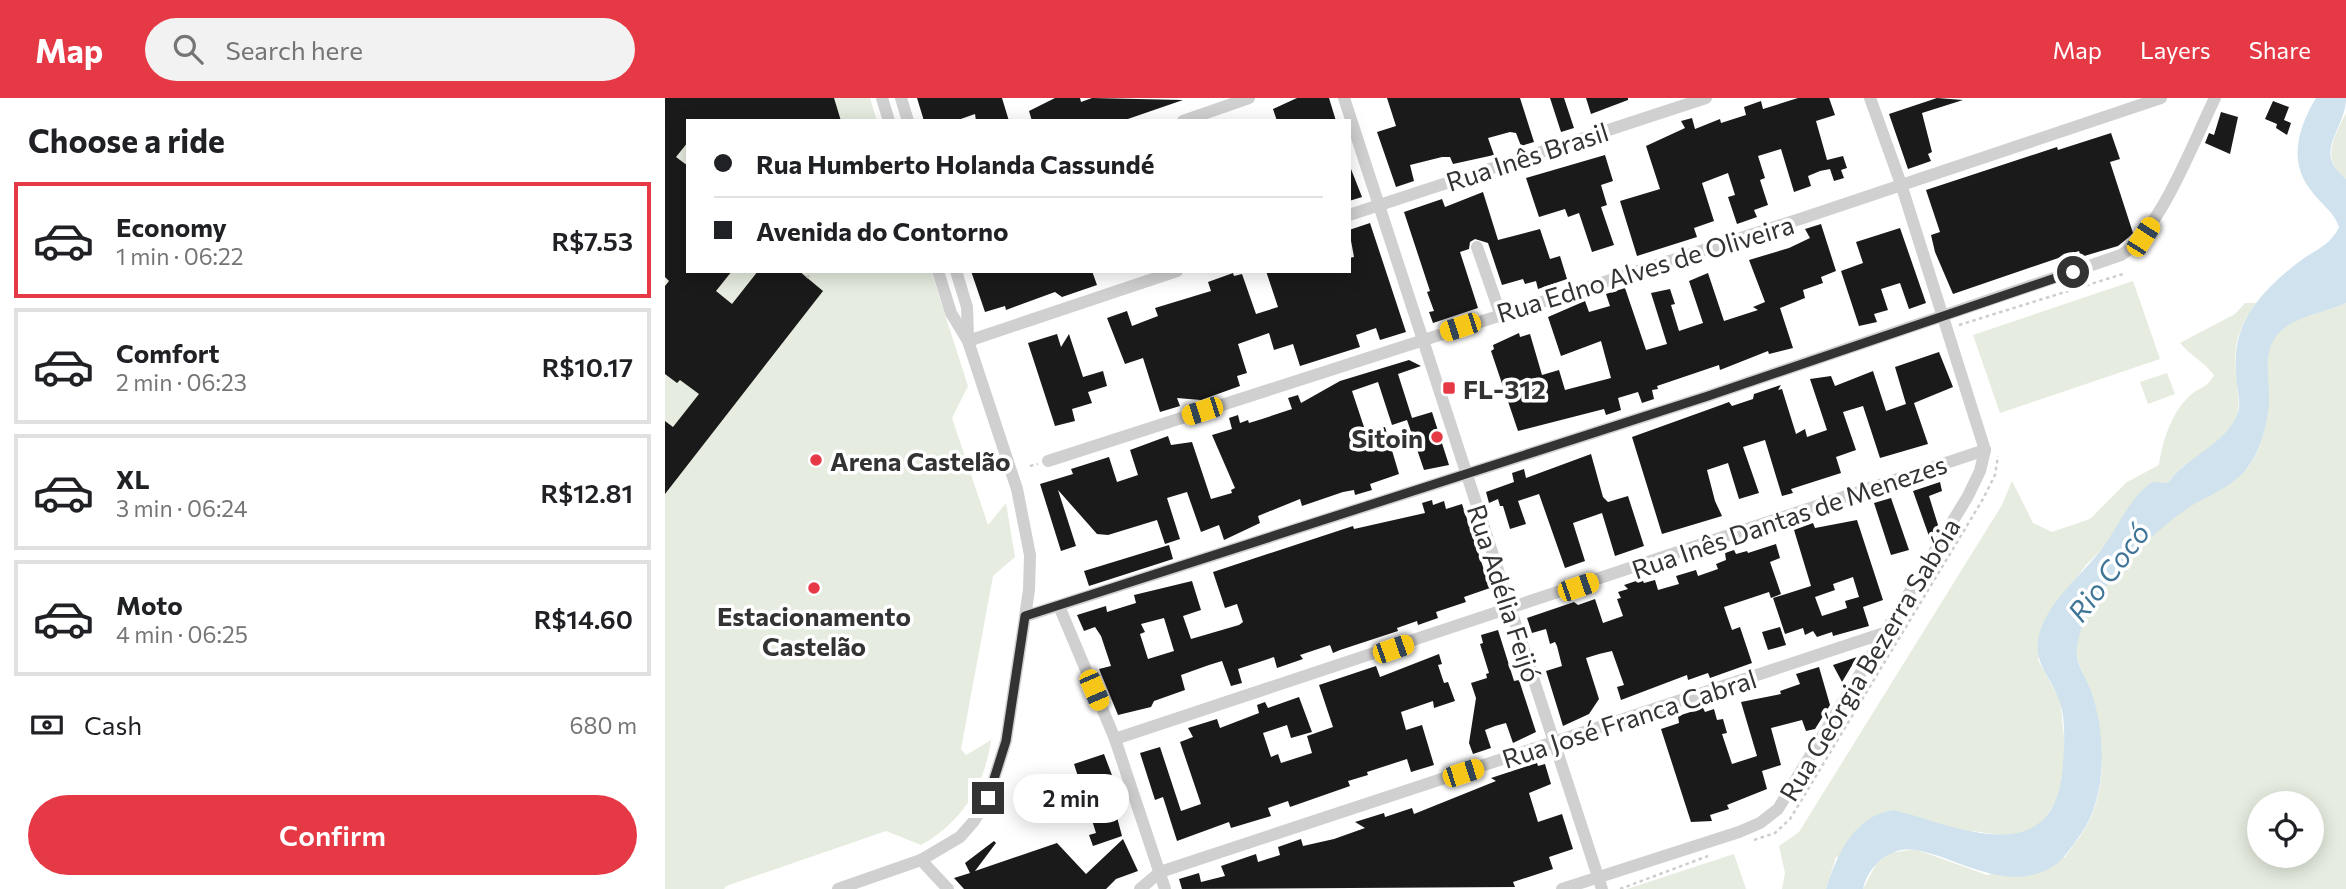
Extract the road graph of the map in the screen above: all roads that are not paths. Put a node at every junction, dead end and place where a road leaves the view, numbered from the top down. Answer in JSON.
{"nodes":[{"id":1,"x":882,"y":98,"type":"edge"},
{"id":2,"x":901,"y":98,"type":"edge"},
{"id":3,"x":1249,"y":98,"type":"edge"},
{"id":4,"x":1344,"y":98,"type":"edge"},
{"id":5,"x":1706,"y":98,"type":"edge"},
{"id":6,"x":1870,"y":98,"type":"edge"},
{"id":7,"x":2161,"y":98,"type":"edge"},
{"id":8,"x":2215,"y":98,"type":"edge"},
{"id":9,"x":888,"y":119,"type":"edge"},
{"id":10,"x":907,"y":119,"type":"edge"},
{"id":11,"x":1189,"y":119,"type":"edge"},
{"id":12,"x":1351,"y":119,"type":"edge"},
{"id":13,"x":1351,"y":120,"type":"edge"},
{"id":14,"x":1901,"y":184,"type":"junction"},
{"id":15,"x":1378,"y":205,"type":"junction"},
{"id":16,"x":1351,"y":214,"type":"edge"},
{"id":17,"x":1477,"y":247,"type":"dead end"},
{"id":18,"x":939,"y":273,"type":"edge"},
{"id":19,"x":957,"y":273,"type":"edge"},
{"id":20,"x":1171,"y":273,"type":"edge"},
{"id":21,"x":1500,"y":313,"type":"junction"},
{"id":22,"x":1941,"y":317,"type":"junction"},
{"id":23,"x":1422,"y":339,"type":"junction"},
{"id":24,"x":968,"y":341,"type":"junction"},
{"id":25,"x":1985,"y":450,"type":"junction"},
{"id":26,"x":1048,"y":461,"type":"dead end"},
{"id":27,"x":1468,"y":474,"type":"junction"},
{"id":28,"x":1059,"y":606,"type":"junction"},
{"id":29,"x":1512,"y":609,"type":"junction"},
{"id":30,"x":1025,"y":616,"type":"junction"},
{"id":31,"x":1884,"y":633,"type":"junction"},
{"id":32,"x":1115,"y":739,"type":"junction"},
{"id":33,"x":1552,"y":744,"type":"junction"},
{"id":34,"x":921,"y":860,"type":"junction"},
{"id":35,"x":1160,"y":872,"type":"junction"},
{"id":36,"x":1599,"y":883,"type":"edge"},
{"id":37,"x":838,"y":889,"type":"edge"},
{"id":38,"x":948,"y":889,"type":"edge"},
{"id":39,"x":1140,"y":889,"type":"edge"},
{"id":40,"x":1165,"y":889,"type":"edge"},
{"id":41,"x":1562,"y":889,"type":"edge"}],
"edges":[{"from":1,"to":9,"type":"street"},
{"from":2,"to":10,"type":"street"},
{"from":3,"to":11,"type":"street"},
{"from":4,"to":12,"type":"street","name":"Rua Adélia Feijó"},
{"from":5,"to":15,"type":"street","name":"Rua Inês Brasil"},
{"from":6,"to":14,"type":"street"},
{"from":7,"to":14,"type":"street","name":"Rua Edno Alves de Oliveira"},
{"from":8,"to":22,"type":"street"},
{"from":13,"to":15,"type":"street","name":"Rua Adélia Feijó"},
{"from":14,"to":21,"type":"street","name":"Rua Edno Alves de Oliveira"},
{"from":14,"to":22,"type":"street"},
{"from":15,"to":16,"type":"street","name":"Rua Inês Brasil"},
{"from":15,"to":23,"type":"street","name":"Rua Adélia Feijó"},
{"from":17,"to":21,"type":"street"},
{"from":18,"to":24,"type":"street"},
{"from":19,"to":24,"type":"street"},
{"from":20,"to":24,"type":"street"},
{"from":21,"to":23,"type":"street","name":"Rua Edno Alves de Oliveira"},
{"from":22,"to":25,"type":"street"},
{"from":22,"to":27,"type":"street"},
{"from":23,"to":26,"type":"street","name":"Rua Edno Alves de Oliveira"},
{"from":23,"to":27,"type":"street","name":"Rua Adélia Feijó"},
{"from":24,"to":30,"type":"street"},
{"from":25,"to":29,"type":"street","name":"Rua Inês Dantas de Menezes"},
{"from":25,"to":31,"type":"street","name":"Rua Geórgia Bezerra Sabóia"},
{"from":27,"to":28,"type":"street"},
{"from":27,"to":29,"type":"street","name":"Rua Adélia Feijó"},
{"from":28,"to":30,"type":"street"},
{"from":28,"to":32,"type":"street"},
{"from":29,"to":32,"type":"street","name":"Rua Inês Dantas de Menezes"},
{"from":29,"to":33,"type":"street","name":"Rua Adélia Feijó"},
{"from":30,"to":34,"type":"street"},
{"from":31,"to":33,"type":"street","name":"Rua José Franca Cabral"},
{"from":31,"to":36,"type":"street","name":"Rua Geórgia Bezerra Sabóia"},
{"from":32,"to":35,"type":"street"},
{"from":33,"to":35,"type":"street","name":"Rua José Franca Cabral"},
{"from":33,"to":36,"type":"street","name":"Rua Adélia Feijó"},
{"from":34,"to":37,"type":"street"},
{"from":34,"to":38,"type":"street"},
{"from":35,"to":39,"type":"street","name":"Rua José Franca Cabral"},
{"from":35,"to":40,"type":"street"},
{"from":36,"to":41,"type":"street","name":"Rua Geórgia Bezerra Sabóia"}]}
